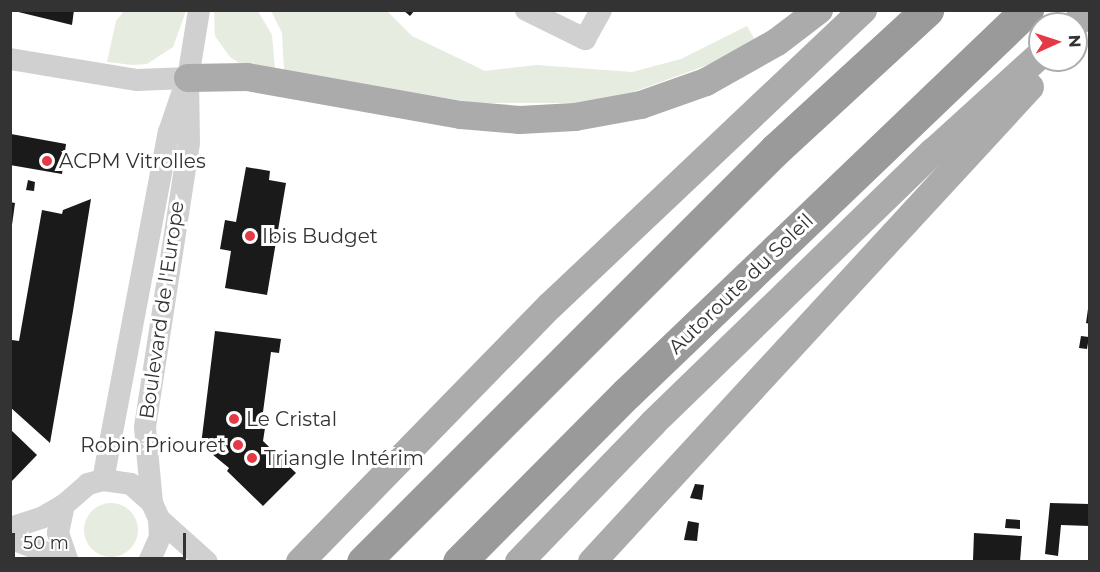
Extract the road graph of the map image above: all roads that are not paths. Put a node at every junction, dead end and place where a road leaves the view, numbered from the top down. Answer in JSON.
{"nodes":[{"id":1,"x":199,"y":10,"type":"edge"},
{"id":2,"x":526,"y":10,"type":"edge"},
{"id":3,"x":601,"y":10,"type":"edge"},
{"id":4,"x":819,"y":10,"type":"edge"},
{"id":5,"x":863,"y":10,"type":"edge"},
{"id":6,"x":927,"y":10,"type":"edge"},
{"id":7,"x":1027,"y":10,"type":"edge"},
{"id":8,"x":10,"y":59,"type":"edge"},
{"id":9,"x":1028,"y":66,"type":"edge"},
{"id":10,"x":1045,"y":72,"type":"edge"},
{"id":11,"x":188,"y":78,"type":"junction"},
{"id":12,"x":103,"y":480,"type":"junction"},
{"id":13,"x":64,"y":505,"type":"junction"},
{"id":14,"x":156,"y":511,"type":"junction"},
{"id":15,"x":10,"y":528,"type":"edge"},
{"id":16,"x":10,"y":538,"type":"edge"},
{"id":17,"x":67,"y":561,"type":"edge"},
{"id":18,"x":149,"y":561,"type":"edge"},
{"id":19,"x":207,"y":561,"type":"edge"},
{"id":20,"x":300,"y":561,"type":"edge"},
{"id":21,"x":363,"y":561,"type":"edge"},
{"id":22,"x":459,"y":561,"type":"edge"},
{"id":23,"x":519,"y":561,"type":"edge"},
{"id":24,"x":592,"y":561,"type":"edge"}],
"edges":[{"from":1,"to":11,"type":"street","name":"Boulevard de l'Europe"},
{"from":2,"to":3,"type":"street"},
{"from":4,"to":11,"type":"main road"},
{"from":5,"to":20,"type":"main road"},
{"from":6,"to":21,"type":"highway"},
{"from":7,"to":22,"type":"highway","name":"Autoroute du Soleil"},
{"from":8,"to":11,"type":"street"},
{"from":9,"to":23,"type":"main road"},
{"from":10,"to":24,"type":"main road"},
{"from":11,"to":12,"type":"street"},
{"from":11,"to":14,"type":"street","name":"Boulevard de l'Europe"},
{"from":12,"to":13,"type":"street"},
{"from":12,"to":14,"type":"street"},
{"from":13,"to":15,"type":"street"},
{"from":13,"to":17,"type":"street"},
{"from":14,"to":18,"type":"street","name":"Boulevard de l'Europe"},
{"from":14,"to":19,"type":"street"},
{"from":16,"to":17,"type":"street"}]}
